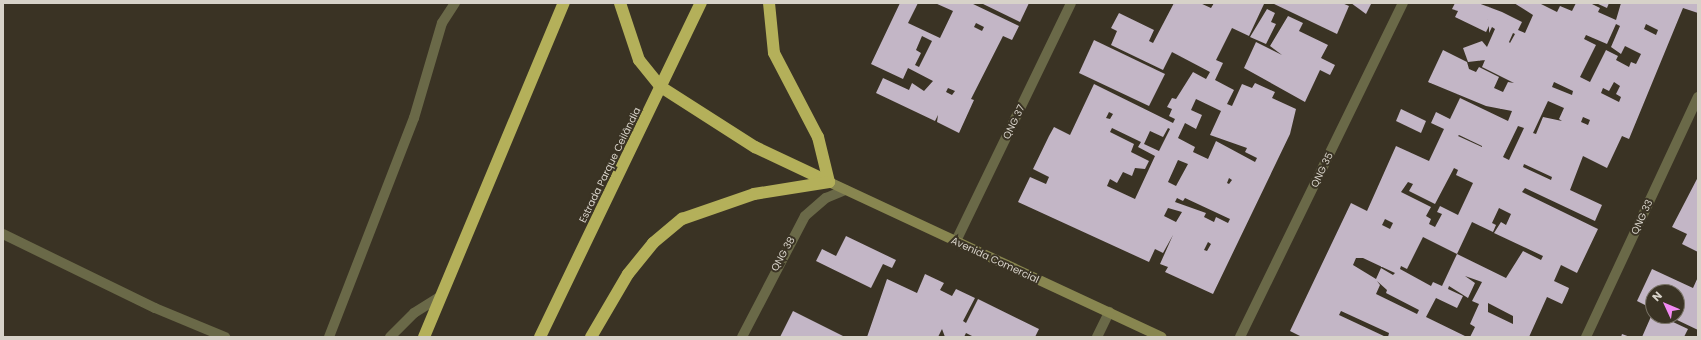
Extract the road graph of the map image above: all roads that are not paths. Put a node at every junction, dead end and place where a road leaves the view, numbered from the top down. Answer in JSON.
{"nodes":[{"id":1,"x":455,"y":3,"type":"edge"},
{"id":2,"x":564,"y":3,"type":"edge"},
{"id":3,"x":620,"y":3,"type":"edge"},
{"id":4,"x":701,"y":3,"type":"edge"},
{"id":5,"x":769,"y":3,"type":"edge"},
{"id":6,"x":1071,"y":3,"type":"edge"},
{"id":7,"x":1403,"y":3,"type":"edge"},
{"id":8,"x":661,"y":87,"type":"junction"},
{"id":9,"x":1698,"y":97,"type":"edge"},
{"id":10,"x":829,"y":182,"type":"junction"},
{"id":11,"x":845,"y":190,"type":"junction"},
{"id":12,"x":3,"y":234,"type":"edge"},
{"id":13,"x":956,"y":242,"type":"junction"},
{"id":14,"x":441,"y":296,"type":"junction"},
{"id":15,"x":1109,"y":312,"type":"junction"},
{"id":16,"x":225,"y":337,"type":"edge"},
{"id":17,"x":329,"y":337,"type":"edge"},
{"id":18,"x":390,"y":337,"type":"edge"},
{"id":19,"x":424,"y":337,"type":"edge"},
{"id":20,"x":540,"y":337,"type":"edge"},
{"id":21,"x":591,"y":337,"type":"edge"},
{"id":22,"x":742,"y":337,"type":"edge"},
{"id":23,"x":1097,"y":337,"type":"edge"},
{"id":24,"x":1162,"y":337,"type":"edge"},
{"id":25,"x":1240,"y":337,"type":"edge"},
{"id":26,"x":1586,"y":337,"type":"edge"}],
"edges":[{"from":1,"to":17,"type":"street"},
{"from":2,"to":14,"type":"highway"},
{"from":3,"to":8,"type":"highway"},
{"from":4,"to":8,"type":"highway","name":"Estrada Parque Ceilândia"},
{"from":5,"to":10,"type":"highway"},
{"from":6,"to":13,"type":"street","name":"QNG 37"},
{"from":7,"to":25,"type":"street","name":"QNG 35"},
{"from":8,"to":10,"type":"highway"},
{"from":8,"to":20,"type":"highway","name":"Estrada Parque Ceilândia"},
{"from":9,"to":26,"type":"street","name":"QNG 33"},
{"from":10,"to":11,"type":"main road","name":"Avenida Comercial"},
{"from":10,"to":21,"type":"highway"},
{"from":11,"to":13,"type":"main road","name":"Avenida Comercial"},
{"from":11,"to":22,"type":"street","name":"QNG 38"},
{"from":12,"to":16,"type":"street"},
{"from":13,"to":15,"type":"main road","name":"Avenida Comercial"},
{"from":14,"to":18,"type":"street"},
{"from":14,"to":19,"type":"highway"},
{"from":15,"to":23,"type":"street"},
{"from":15,"to":24,"type":"main road","name":"Avenida Comercial"}]}
